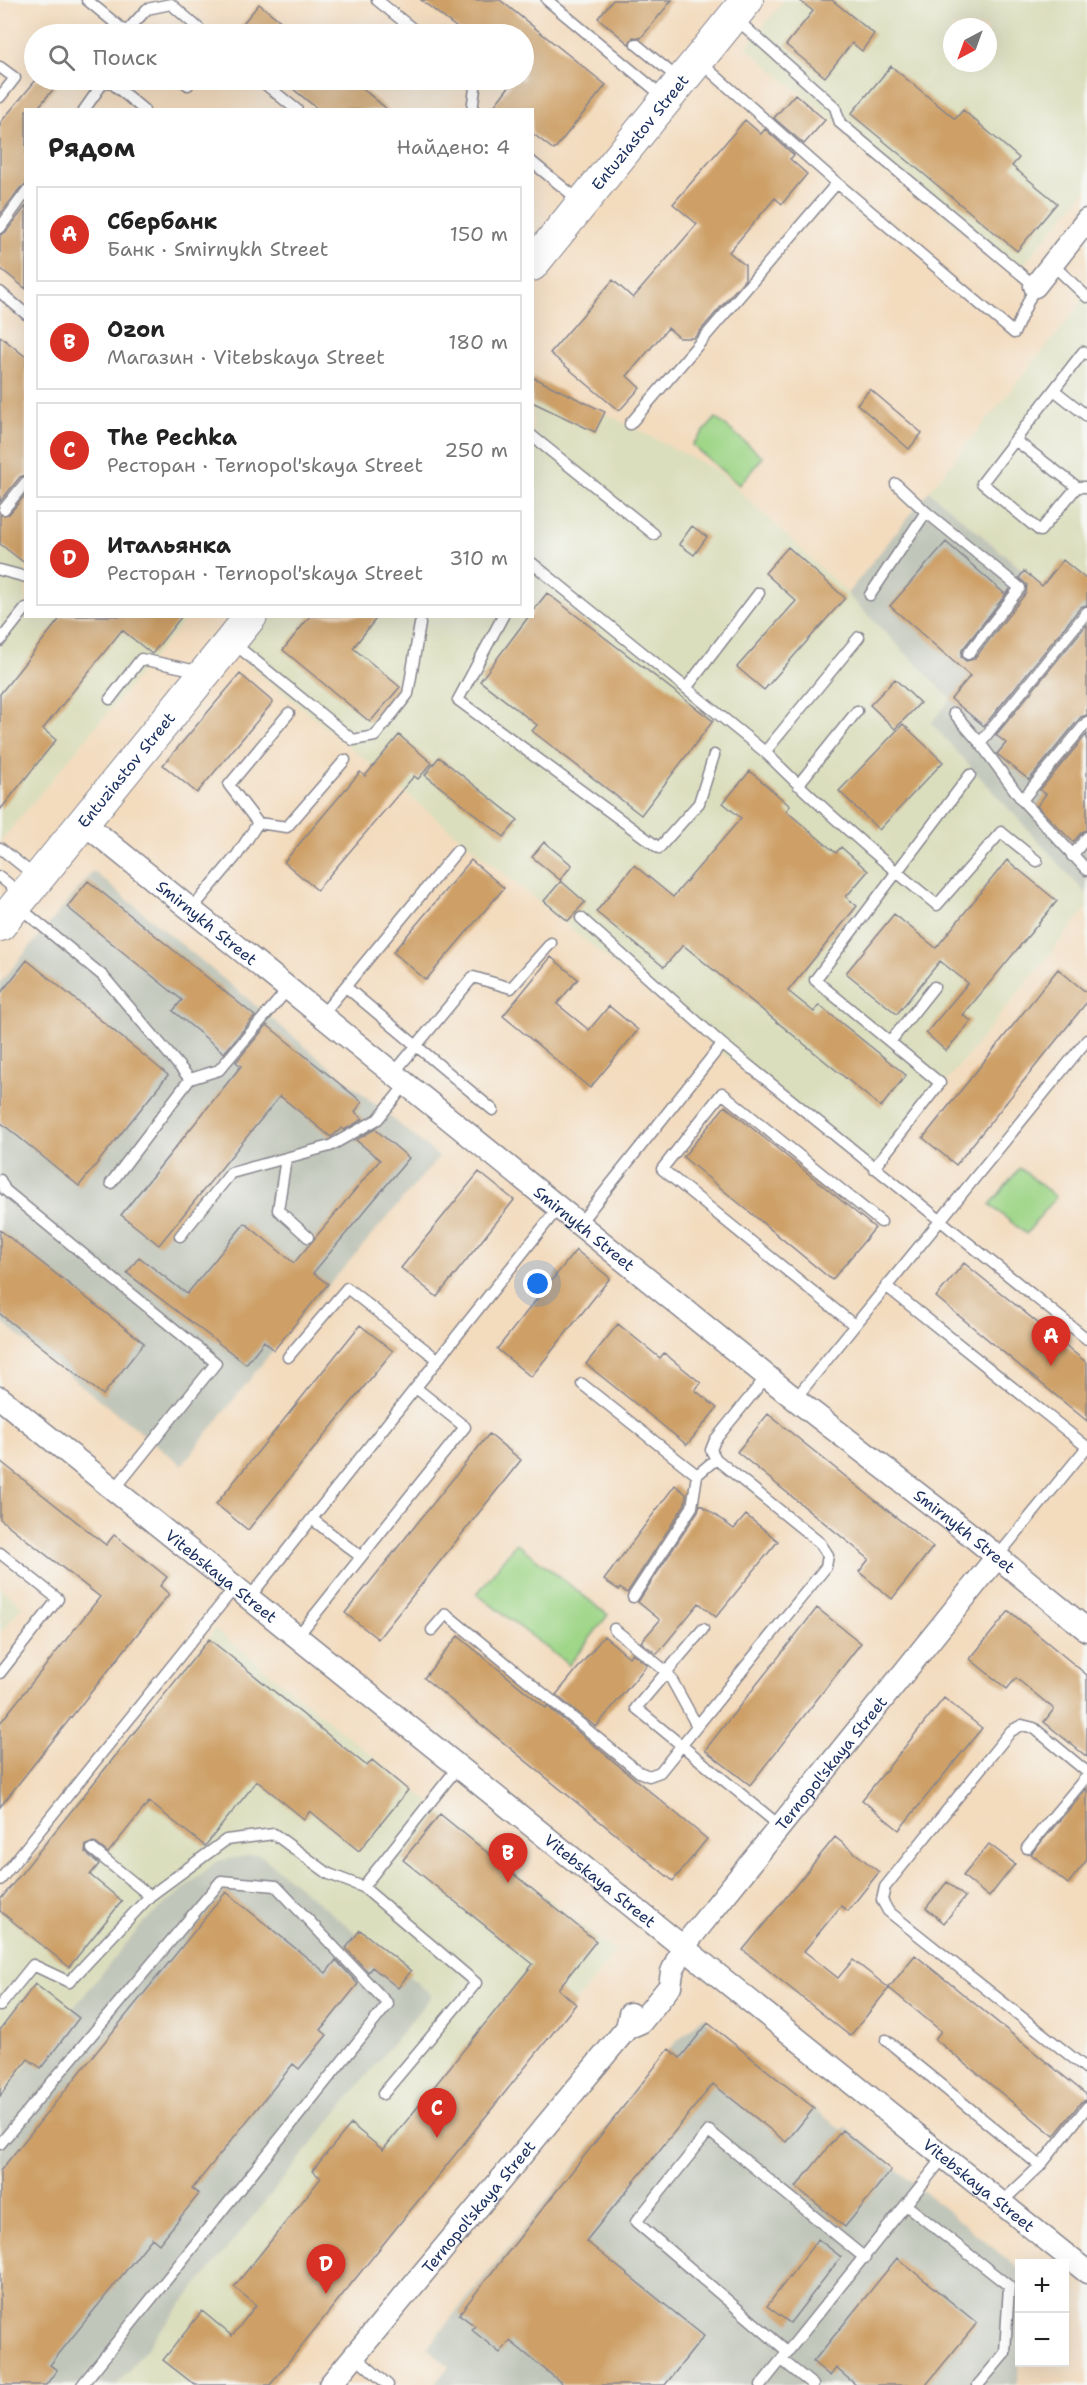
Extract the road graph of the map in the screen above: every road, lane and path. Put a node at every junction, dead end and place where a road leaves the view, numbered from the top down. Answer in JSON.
{"nodes":[{"id":1,"x":87,"y":0,"type":"edge"},
{"id":2,"x":376,"y":0,"type":"edge"},
{"id":3,"x":547,"y":0,"type":"edge"},
{"id":4,"x":172,"y":2,"type":"edge"},
{"id":5,"x":740,"y":8,"type":"edge"},
{"id":6,"x":115,"y":24,"type":"edge"},
{"id":7,"x":134,"y":24,"type":"edge"},
{"id":8,"x":195,"y":24,"type":"edge"},
{"id":9,"x":406,"y":24,"type":"edge"},
{"id":10,"x":636,"y":44,"type":"dead end"},
{"id":11,"x":0,"y":67,"type":"edge"},
{"id":12,"x":681,"y":80,"type":"junction"},
{"id":13,"x":99,"y":90,"type":"edge"},
{"id":14,"x":119,"y":90,"type":"edge"},
{"id":15,"x":272,"y":90,"type":"edge"},
{"id":16,"x":475,"y":90,"type":"edge"},
{"id":17,"x":0,"y":97,"type":"edge"},
{"id":18,"x":86,"y":108,"type":"edge"},
{"id":19,"x":142,"y":108,"type":"edge"},
{"id":20,"x":295,"y":108,"type":"edge"},
{"id":21,"x":472,"y":108,"type":"edge"},
{"id":22,"x":534,"y":164,"type":"edge"},
{"id":23,"x":837,"y":183,"type":"junction"},
{"id":24,"x":24,"y":195,"type":"edge"},
{"id":25,"x":582,"y":203,"type":"junction"},
{"id":26,"x":1087,"y":220,"type":"edge"},
{"id":27,"x":0,"y":228,"type":"edge"},
{"id":28,"x":534,"y":263,"type":"edge"},
{"id":29,"x":1052,"y":264,"type":"junction"},
{"id":30,"x":1035,"y":286,"type":"junction"},
{"id":31,"x":1087,"y":297,"type":"edge"},
{"id":32,"x":2,"y":298,"type":"edge"},
{"id":33,"x":24,"y":313,"type":"edge"},
{"id":34,"x":1087,"y":354,"type":"edge"},
{"id":35,"x":1054,"y":390,"type":"junction"},
{"id":36,"x":1087,"y":417,"type":"edge"},
{"id":37,"x":630,"y":424,"type":"dead end"},
{"id":38,"x":534,"y":438,"type":"edge"},
{"id":39,"x":1015,"y":440,"type":"junction"},
{"id":40,"x":24,"y":484,"type":"edge"},
{"id":41,"x":896,"y":484,"type":"dead end"},
{"id":42,"x":1082,"y":487,"type":"edge"},
{"id":43,"x":4,"y":509,"type":"dead end"},
{"id":44,"x":926,"y":512,"type":"junction"},
{"id":45,"x":654,"y":534,"type":"dead end"},
{"id":46,"x":534,"y":565,"type":"edge"},
{"id":47,"x":0,"y":570,"type":"edge"},
{"id":48,"x":24,"y":577,"type":"edge"},
{"id":49,"x":759,"y":592,"type":"dead end"},
{"id":50,"x":870,"y":595,"type":"dead end"},
{"id":51,"x":24,"y":611,"type":"edge"},
{"id":52,"x":1087,"y":612,"type":"edge"},
{"id":53,"x":249,"y":618,"type":"edge"},
{"id":54,"x":502,"y":618,"type":"edge"},
{"id":55,"x":420,"y":624,"type":"dead end"},
{"id":56,"x":859,"y":637,"type":"dead end"},
{"id":57,"x":0,"y":641,"type":"edge"},
{"id":58,"x":231,"y":641,"type":"junction"},
{"id":59,"x":968,"y":654,"type":"dead end"},
{"id":60,"x":205,"y":673,"type":"junction"},
{"id":61,"x":687,"y":687,"type":"junction"},
{"id":62,"x":110,"y":699,"type":"dead end"},
{"id":63,"x":857,"y":711,"type":"dead end"},
{"id":64,"x":289,"y":713,"type":"dead end"},
{"id":65,"x":954,"y":713,"type":"dead end"},
{"id":66,"x":1087,"y":722,"type":"edge"},
{"id":67,"x":980,"y":743,"type":"junction"},
{"id":68,"x":765,"y":752,"type":"junction"},
{"id":69,"x":714,"y":755,"type":"dead end"},
{"id":70,"x":345,"y":760,"type":"dead end"},
{"id":71,"x":970,"y":775,"type":"dead end"},
{"id":72,"x":798,"y":785,"type":"junction"},
{"id":73,"x":1022,"y":800,"type":"junction"},
{"id":74,"x":84,"y":823,"type":"junction"},
{"id":75,"x":258,"y":823,"type":"junction"},
{"id":76,"x":1087,"y":837,"type":"edge"},
{"id":77,"x":0,"y":848,"type":"edge"},
{"id":78,"x":457,"y":851,"type":"dead end"},
{"id":79,"x":1072,"y":856,"type":"junction"},
{"id":80,"x":1036,"y":861,"type":"dead end"},
{"id":81,"x":1087,"y":870,"type":"edge"},
{"id":82,"x":897,"y":873,"type":"junction"},
{"id":83,"x":0,"y":876,"type":"edge"},
{"id":84,"x":20,"y":901,"type":"edge"},
{"id":85,"x":191,"y":911,"type":"junction"},
{"id":86,"x":581,"y":918,"type":"dead end"},
{"id":87,"x":551,"y":943,"type":"dead end"},
{"id":88,"x":346,"y":987,"type":"junction"},
{"id":89,"x":933,"y":987,"type":"dead end"},
{"id":90,"x":288,"y":989,"type":"junction"},
{"id":91,"x":321,"y":1016,"type":"junction"},
{"id":92,"x":1087,"y":1040,"type":"edge"},
{"id":93,"x":890,"y":1042,"type":"junction"},
{"id":94,"x":722,"y":1044,"type":"junction"},
{"id":95,"x":416,"y":1046,"type":"junction"},
{"id":96,"x":190,"y":1079,"type":"junction"},
{"id":97,"x":399,"y":1079,"type":"junction"},
{"id":98,"x":493,"y":1110,"type":"dead end"},
{"id":99,"x":286,"y":1158,"type":"junction"},
{"id":100,"x":874,"y":1168,"type":"junction"},
{"id":101,"x":0,"y":1180,"type":"edge"},
{"id":102,"x":111,"y":1183,"type":"dead end"},
{"id":103,"x":558,"y":1207,"type":"junction"},
{"id":104,"x":939,"y":1220,"type":"junction"},
{"id":105,"x":880,"y":1222,"type":"dead end"},
{"id":106,"x":579,"y":1224,"type":"junction"},
{"id":107,"x":180,"y":1236,"type":"dead end"},
{"id":108,"x":308,"y":1237,"type":"dead end"},
{"id":109,"x":886,"y":1286,"type":"junction"},
{"id":110,"x":854,"y":1325,"type":"junction"},
{"id":111,"x":1087,"y":1338,"type":"edge"},
{"id":112,"x":288,"y":1357,"type":"dead end"},
{"id":113,"x":437,"y":1359,"type":"junction"},
{"id":114,"x":767,"y":1376,"type":"junction"},
{"id":115,"x":582,"y":1384,"type":"dead end"},
{"id":116,"x":416,"y":1388,"type":"junction"},
{"id":117,"x":0,"y":1398,"type":"edge"},
{"id":118,"x":795,"y":1399,"type":"junction"},
{"id":119,"x":1087,"y":1447,"type":"edge"},
{"id":120,"x":716,"y":1459,"type":"junction"},
{"id":121,"x":697,"y":1476,"type":"junction"},
{"id":122,"x":114,"y":1490,"type":"junction"},
{"id":123,"x":312,"y":1519,"type":"junction"},
{"id":124,"x":0,"y":1553,"type":"edge"},
{"id":125,"x":361,"y":1557,"type":"junction"},
{"id":126,"x":997,"y":1557,"type":"junction"},
{"id":127,"x":242,"y":1593,"type":"junction"},
{"id":128,"x":633,"y":1597,"type":"dead end"},
{"id":129,"x":614,"y":1629,"type":"dead end"},
{"id":130,"x":703,"y":1629,"type":"dead end"},
{"id":131,"x":432,"y":1630,"type":"dead end"},
{"id":132,"x":1087,"y":1630,"type":"edge"},
{"id":133,"x":297,"y":1637,"type":"junction"},
{"id":134,"x":0,"y":1672,"type":"edge"},
{"id":135,"x":668,"y":1673,"type":"junction"},
{"id":136,"x":697,"y":1726,"type":"junction"},
{"id":137,"x":681,"y":1745,"type":"junction"},
{"id":138,"x":458,"y":1767,"type":"junction"},
{"id":139,"x":1087,"y":1774,"type":"edge"},
{"id":140,"x":780,"y":1826,"type":"junction"},
{"id":141,"x":1027,"y":1848,"type":"dead end"},
{"id":142,"x":92,"y":1849,"type":"dead end"},
{"id":143,"x":0,"y":1880,"type":"edge"},
{"id":144,"x":363,"y":1887,"type":"junction"},
{"id":145,"x":150,"y":1896,"type":"junction"},
{"id":146,"x":683,"y":1947,"type":"junction"},
{"id":147,"x":0,"y":2006,"type":"edge"},
{"id":148,"x":886,"y":2040,"type":"dead end"},
{"id":149,"x":1087,"y":2069,"type":"edge"},
{"id":150,"x":383,"y":2094,"type":"dead end"},
{"id":151,"x":1087,"y":2107,"type":"edge"},
{"id":152,"x":0,"y":2144,"type":"edge"},
{"id":153,"x":944,"y":2157,"type":"junction"},
{"id":154,"x":1040,"y":2166,"type":"junction"},
{"id":155,"x":1001,"y":2203,"type":"junction"},
{"id":156,"x":906,"y":2205,"type":"junction"},
{"id":157,"x":865,"y":2258,"type":"junction"},
{"id":158,"x":1087,"y":2272,"type":"edge"},
{"id":159,"x":354,"y":2355,"type":"junction"},
{"id":160,"x":785,"y":2356,"type":"junction"},
{"id":161,"x":82,"y":2385,"type":"edge"},
{"id":162,"x":330,"y":2385,"type":"edge"},
{"id":163,"x":388,"y":2385,"type":"edge"},
{"id":164,"x":761,"y":2385,"type":"edge"},
{"id":165,"x":813,"y":2385,"type":"edge"},
{"id":166,"x":978,"y":2385,"type":"edge"}],
"edges":[{"from":1,"to":6,"type":"lane"},
{"from":2,"to":9,"type":"lane"},
{"from":3,"to":12,"type":"lane"},
{"from":4,"to":7,"type":"lane"},
{"from":4,"to":8,"type":"lane"},
{"from":5,"to":12,"type":"main road","name":"Entuziastov Street"},
{"from":5,"to":30,"type":"lane"},
{"from":10,"to":12,"type":"lane"},
{"from":11,"to":17,"type":"lane"},
{"from":12,"to":23,"type":"lane"},
{"from":12,"to":25,"type":"main road","name":"Entuziastov Street"},
{"from":13,"to":18,"type":"lane"},
{"from":14,"to":19,"type":"lane"},
{"from":15,"to":20,"type":"lane"},
{"from":16,"to":21,"type":"lane"},
{"from":22,"to":25,"type":"lane"},
{"from":23,"to":30,"type":"lane"},
{"from":23,"to":37,"type":"lane"},
{"from":24,"to":27,"type":"lane"},
{"from":25,"to":28,"type":"main road","name":"Entuziastov Street"},
{"from":26,"to":29,"type":"street"},
{"from":29,"to":30,"type":"street"},
{"from":29,"to":31,"type":"lane"},
{"from":32,"to":33,"type":"lane"},
{"from":34,"to":35,"type":"lane"},
{"from":35,"to":36,"type":"lane"},
{"from":35,"to":39,"type":"lane"},
{"from":38,"to":45,"type":"lane"},
{"from":39,"to":42,"type":"lane"},
{"from":39,"to":42,"type":"lane"},
{"from":40,"to":43,"type":"lane"},
{"from":41,"to":44,"type":"lane"},
{"from":44,"to":50,"type":"lane"},
{"from":44,"to":59,"type":"lane"},
{"from":46,"to":61,"type":"lane"},
{"from":47,"to":48,"type":"lane"},
{"from":49,"to":61,"type":"lane"},
{"from":51,"to":57,"type":"lane"},
{"from":52,"to":67,"type":"lane"},
{"from":53,"to":58,"type":"main road","name":"Entuziastov Street"},
{"from":54,"to":69,"type":"lane"},
{"from":55,"to":58,"type":"lane"},
{"from":56,"to":68,"type":"lane"},
{"from":58,"to":60,"type":"main road","name":"Entuziastov Street"},
{"from":60,"to":62,"type":"lane"},
{"from":60,"to":74,"type":"main road","name":"Entuziastov Street"},
{"from":61,"to":68,"type":"lane"},
{"from":63,"to":72,"type":"lane"},
{"from":64,"to":75,"type":"lane"},
{"from":65,"to":67,"type":"lane"},
{"from":66,"to":73,"type":"lane"},
{"from":67,"to":73,"type":"lane"},
{"from":68,"to":72,"type":"lane"},
{"from":70,"to":75,"type":"lane"},
{"from":71,"to":82,"type":"lane"},
{"from":72,"to":82,"type":"lane"},
{"from":73,"to":79,"type":"lane"},
{"from":74,"to":84,"type":"main road","name":"Entuziastov Street"},
{"from":74,"to":85,"type":"street","name":"Smirnykh Street"},
{"from":75,"to":85,"type":"lane"},
{"from":76,"to":79,"type":"lane"},
{"from":77,"to":84,"type":"lane"},
{"from":78,"to":88,"type":"lane"},
{"from":79,"to":81,"type":"lane"},
{"from":80,"to":82,"type":"lane"},
{"from":82,"to":93,"type":"lane"},
{"from":83,"to":84,"type":"lane"},
{"from":84,"to":96,"type":"lane"},
{"from":85,"to":90,"type":"street","name":"Smirnykh Street"},
{"from":86,"to":94,"type":"lane"},
{"from":87,"to":95,"type":"lane"},
{"from":88,"to":91,"type":"lane"},
{"from":88,"to":95,"type":"lane"},
{"from":89,"to":93,"type":"lane"},
{"from":90,"to":91,"type":"street","name":"Smirnykh Street"},
{"from":90,"to":96,"type":"lane"},
{"from":91,"to":97,"type":"street","name":"Smirnykh Street"},
{"from":92,"to":104,"type":"lane"},
{"from":93,"to":100,"type":"lane"},
{"from":94,"to":100,"type":"lane"},
{"from":94,"to":106,"type":"lane"},
{"from":95,"to":97,"type":"lane"},
{"from":95,"to":98,"type":"lane"},
{"from":96,"to":102,"type":"lane"},
{"from":97,"to":99,"type":"lane"},
{"from":97,"to":103,"type":"street","name":"Smirnykh Street"},
{"from":99,"to":107,"type":"lane"},
{"from":99,"to":108,"type":"lane"},
{"from":100,"to":104,"type":"lane"},
{"from":101,"to":122,"type":"lane"},
{"from":103,"to":106,"type":"street","name":"Smirnykh Street"},
{"from":103,"to":113,"type":"lane"},
{"from":104,"to":109,"type":"lane"},
{"from":104,"to":111,"type":"lane"},
{"from":105,"to":110,"type":"lane"},
{"from":106,"to":114,"type":"street","name":"Smirnykh Street"},
{"from":109,"to":110,"type":"lane"},
{"from":109,"to":119,"type":"lane"},
{"from":110,"to":118,"type":"lane"},
{"from":112,"to":113,"type":"lane"},
{"from":113,"to":116,"type":"lane"},
{"from":114,"to":118,"type":"street","name":"Smirnykh Street"},
{"from":114,"to":120,"type":"lane"},
{"from":115,"to":121,"type":"lane"},
{"from":116,"to":123,"type":"lane"},
{"from":116,"to":125,"type":"lane"},
{"from":117,"to":122,"type":"street","name":"Vitebskaya Street"},
{"from":118,"to":126,"type":"street","name":"Smirnykh Street"},
{"from":119,"to":126,"type":"lane"},
{"from":120,"to":121,"type":"lane"},
{"from":120,"to":136,"type":"lane"},
{"from":121,"to":128,"type":"lane"},
{"from":122,"to":127,"type":"street","name":"Vitebskaya Street"},
{"from":123,"to":125,"type":"lane"},
{"from":123,"to":127,"type":"lane"},
{"from":124,"to":134,"type":"lane"},
{"from":125,"to":133,"type":"lane"},
{"from":126,"to":132,"type":"street","name":"Smirnykh Street"},
{"from":126,"to":140,"type":"street","name":"Ternopol'skaya Street"},
{"from":127,"to":133,"type":"street","name":"Vitebskaya Street"},
{"from":127,"to":143,"type":"lane"},
{"from":129,"to":135,"type":"lane"},
{"from":130,"to":135,"type":"lane"},
{"from":131,"to":137,"type":"lane"},
{"from":133,"to":138,"type":"street","name":"Vitebskaya Street"},
{"from":135,"to":136,"type":"lane"},
{"from":135,"to":137,"type":"lane"},
{"from":136,"to":137,"type":"lane"},
{"from":137,"to":140,"type":"lane"},
{"from":138,"to":144,"type":"lane"},
{"from":138,"to":146,"type":"street","name":"Vitebskaya Street"},
{"from":139,"to":141,"type":"lane"},
{"from":139,"to":149,"type":"lane"},
{"from":140,"to":146,"type":"street","name":"Ternopol'skaya Street"},
{"from":142,"to":145,"type":"lane"},
{"from":144,"to":145,"type":"lane"},
{"from":144,"to":150,"type":"lane"},
{"from":145,"to":147,"type":"lane"},
{"from":146,"to":153,"type":"street","name":"Vitebskaya Street"},
{"from":146,"to":159,"type":"street","name":"Ternopol'skaya Street"},
{"from":148,"to":154,"type":"lane"},
{"from":151,"to":154,"type":"lane"},
{"from":152,"to":161,"type":"lane"},
{"from":153,"to":155,"type":"street","name":"Vitebskaya Street"},
{"from":153,"to":156,"type":"lane"},
{"from":154,"to":155,"type":"lane"},
{"from":155,"to":158,"type":"street","name":"Vitebskaya Street"},
{"from":156,"to":157,"type":"lane"},
{"from":156,"to":166,"type":"lane"},
{"from":157,"to":160,"type":"lane"},
{"from":157,"to":160,"type":"lane"},
{"from":159,"to":162,"type":"street","name":"Ternopol'skaya Street"},
{"from":159,"to":163,"type":"lane"},
{"from":160,"to":164,"type":"lane"},
{"from":160,"to":165,"type":"lane"}]}
